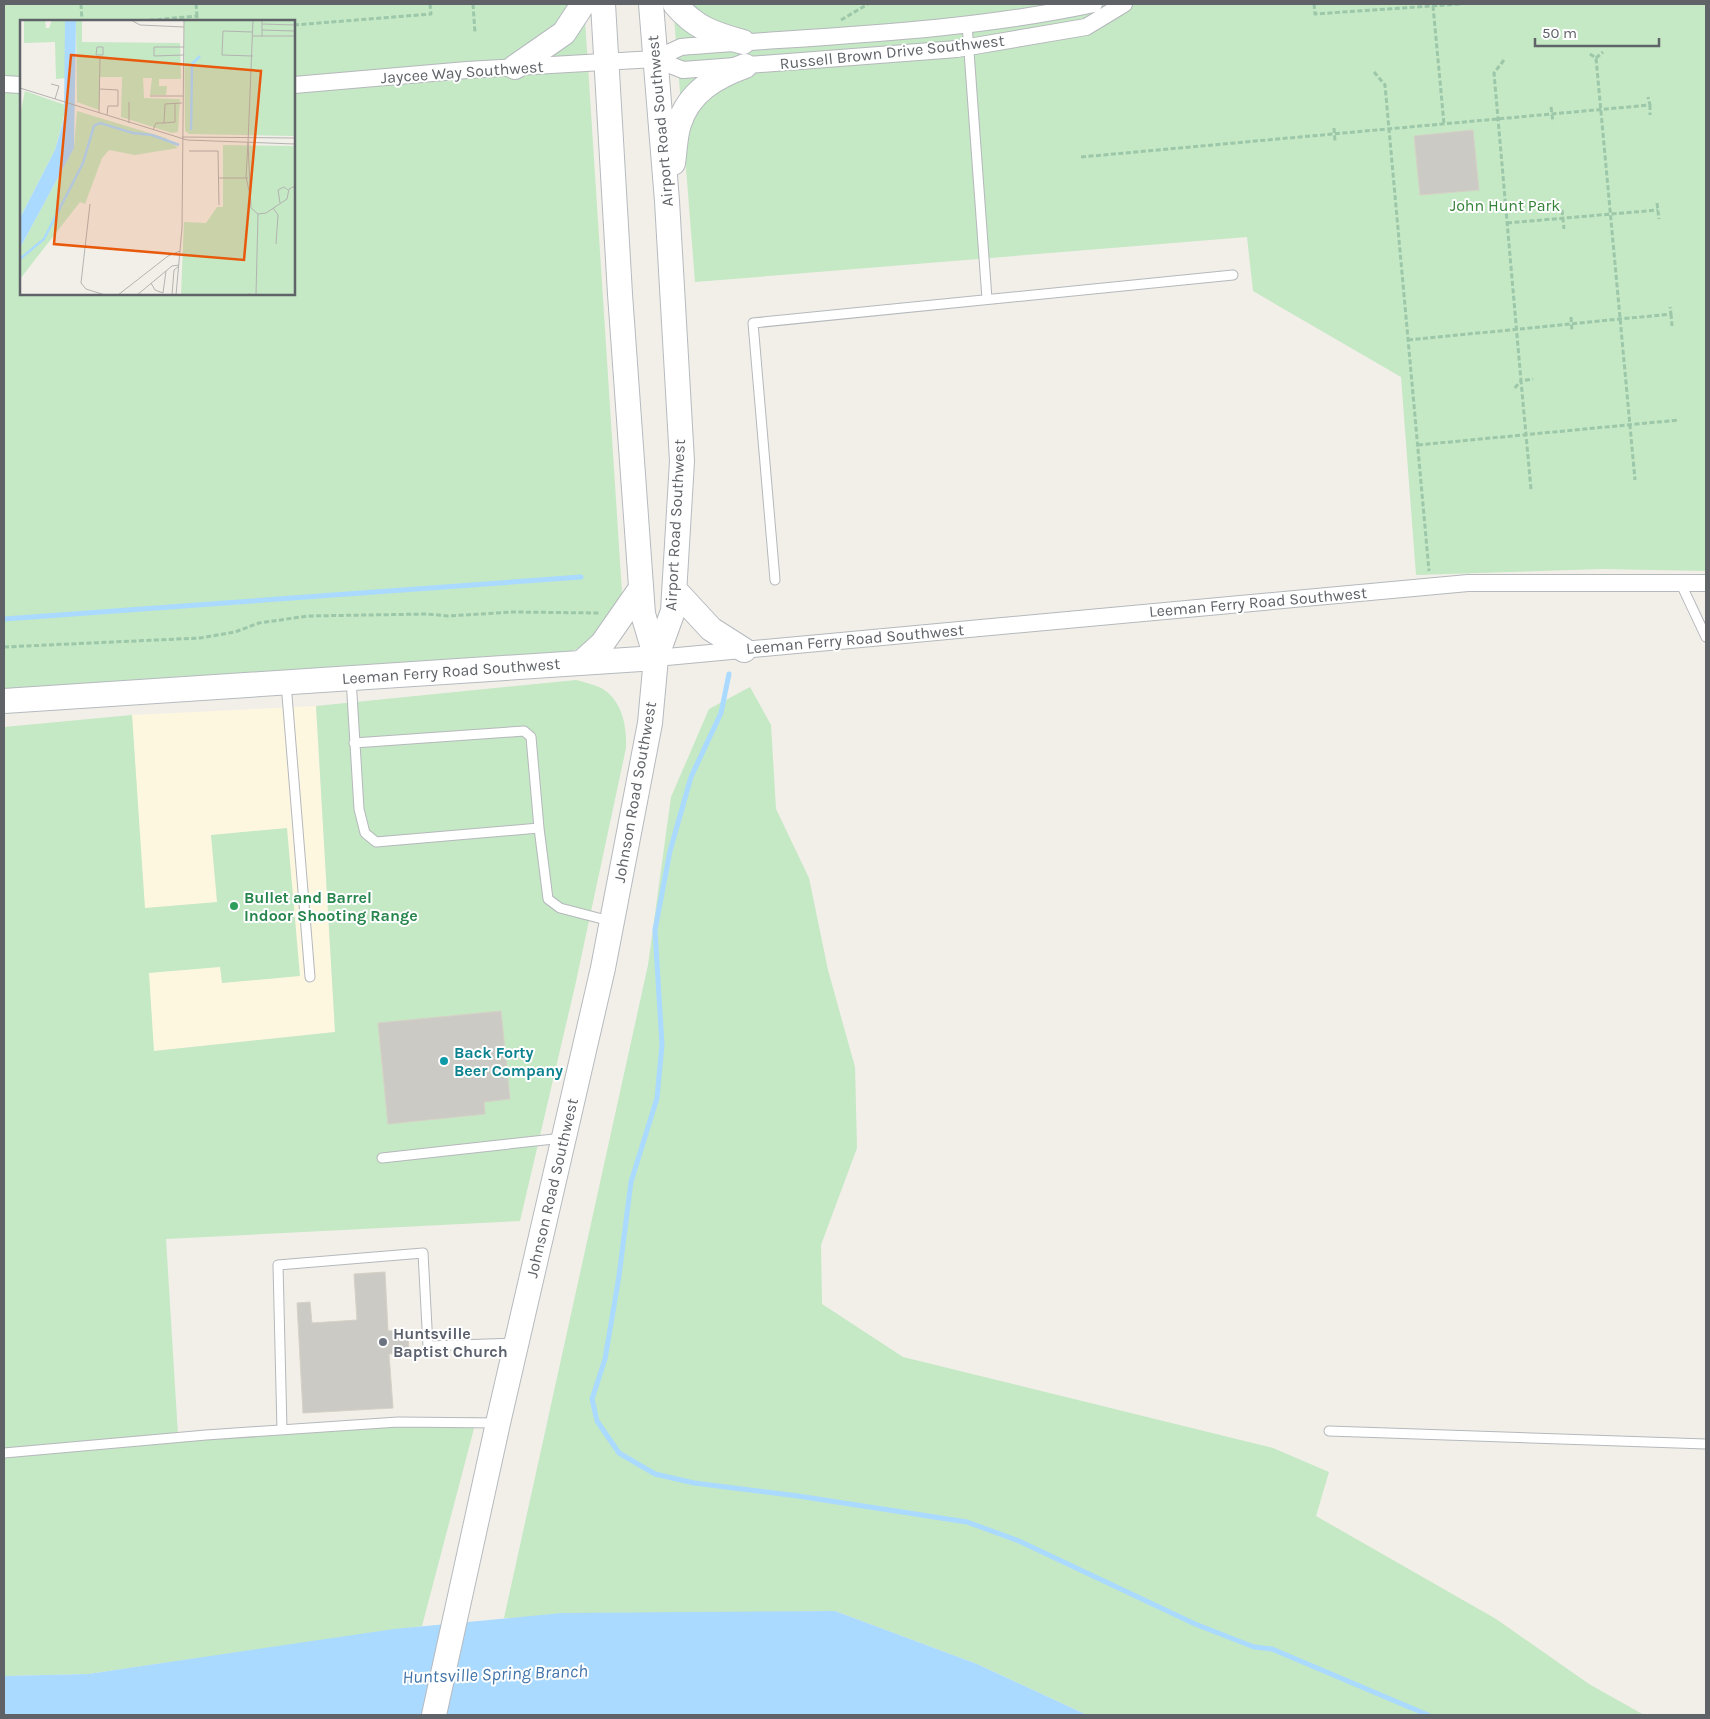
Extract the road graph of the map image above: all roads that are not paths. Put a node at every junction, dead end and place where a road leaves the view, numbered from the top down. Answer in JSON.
{"nodes":[{"id":1,"x":583,"y":4,"type":"edge"},
{"id":2,"x":603,"y":4,"type":"edge"},
{"id":3,"x":651,"y":4,"type":"edge"},
{"id":4,"x":675,"y":4,"type":"edge"},
{"id":5,"x":1094,"y":4,"type":"edge"},
{"id":6,"x":1124,"y":4,"type":"edge"},
{"id":7,"x":967,"y":24,"type":"junction"},
{"id":8,"x":743,"y":42,"type":"junction"},
{"id":9,"x":968,"y":47,"type":"junction"},
{"id":10,"x":655,"y":59,"type":"junction"},
{"id":11,"x":631,"y":60,"type":"joint"},
{"id":12,"x":607,"y":62,"type":"junction"},
{"id":13,"x":745,"y":66,"type":"junction"},
{"id":14,"x":515,"y":67,"type":"junction"},
{"id":15,"x":4,"y":84,"type":"edge"},
{"id":16,"x":20,"y":85,"type":"edge"},
{"id":17,"x":295,"y":85,"type":"edge"},
{"id":18,"x":667,"y":201,"type":"junction"},
{"id":19,"x":1233,"y":275,"type":"dead end"},
{"id":20,"x":987,"y":299,"type":"junction"},
{"id":21,"x":775,"y":580,"type":"dead end"},
{"id":22,"x":1680,"y":582,"type":"junction"},
{"id":23,"x":1706,"y":583,"type":"edge"},
{"id":24,"x":641,"y":588,"type":"junction"},
{"id":25,"x":675,"y":590,"type":"junction"},
{"id":26,"x":1706,"y":637,"type":"edge"},
{"id":27,"x":744,"y":650,"type":"junction"},
{"id":28,"x":656,"y":658,"type":"junction"},
{"id":29,"x":581,"y":663,"type":"junction"},
{"id":30,"x":351,"y":678,"type":"junction"},
{"id":31,"x":286,"y":682,"type":"junction"},
{"id":32,"x":4,"y":701,"type":"edge"},
{"id":33,"x":354,"y":743,"type":"junction"},
{"id":34,"x":539,"y":828,"type":"junction"},
{"id":35,"x":612,"y":922,"type":"junction"},
{"id":36,"x":310,"y":977,"type":"dead end"},
{"id":37,"x":563,"y":1138,"type":"junction"},
{"id":38,"x":382,"y":1158,"type":"dead end"},
{"id":39,"x":516,"y":1343,"type":"junction"},
{"id":40,"x":498,"y":1422,"type":"junction"},
{"id":41,"x":282,"y":1430,"type":"junction"},
{"id":42,"x":1329,"y":1431,"type":"dead end"},
{"id":43,"x":1706,"y":1444,"type":"edge"},
{"id":44,"x":4,"y":1453,"type":"edge"},
{"id":45,"x":434,"y":1715,"type":"edge"}],
"edges":[{"from":1,"to":14,"type":"street"},
{"from":2,"to":12,"type":"street","name":"Airport Road Southwest"},
{"from":3,"to":10,"type":"street","name":"Airport Road Southwest"},
{"from":4,"to":8,"type":"street"},
{"from":5,"to":7,"type":"street","name":"Russell Brown Drive Southwest"},
{"from":6,"to":9,"type":"street","name":"Russell Brown Drive Southwest"},
{"from":7,"to":8,"type":"street","name":"Russell Brown Drive Southwest"},
{"from":7,"to":9,"type":"lane"},
{"from":8,"to":10,"type":"street","name":"Russell Brown Drive Southwest"},
{"from":9,"to":13,"type":"street","name":"Russell Brown Drive Southwest"},
{"from":9,"to":20,"type":"lane"},
{"from":10,"to":11,"type":"street","name":"Russell Brown Drive Southwest"},
{"from":10,"to":13,"type":"street","name":"Russell Brown Drive Southwest"},
{"from":10,"to":18,"type":"street","name":"Airport Road Southwest"},
{"from":11,"to":12,"type":"street","name":"Jaycee Way Southwest"},
{"from":12,"to":14,"type":"street","name":"Jaycee Way Southwest"},
{"from":12,"to":24,"type":"street","name":"Airport Road Southwest"},
{"from":13,"to":18,"type":"street"},
{"from":14,"to":17,"type":"street","name":"Jaycee Way Southwest"},
{"from":15,"to":16,"type":"street"},
{"from":18,"to":25,"type":"street","name":"Airport Road Southwest"},
{"from":19,"to":20,"type":"lane"},
{"from":20,"to":21,"type":"lane"},
{"from":22,"to":23,"type":"street","name":"Leeman Ferry Road Southwest"},
{"from":22,"to":26,"type":"lane"},
{"from":22,"to":27,"type":"street","name":"Leeman Ferry Road Southwest"},
{"from":24,"to":28,"type":"street","name":"Airport Road Southwest"},
{"from":24,"to":29,"type":"street"},
{"from":25,"to":27,"type":"street"},
{"from":25,"to":28,"type":"street","name":"Airport Road Southwest"},
{"from":27,"to":28,"type":"street","name":"Leeman Ferry Road Southwest"},
{"from":28,"to":29,"type":"street","name":"Leeman Ferry Road Southwest"},
{"from":28,"to":35,"type":"street","name":"Johnson Road Southwest"},
{"from":29,"to":30,"type":"street","name":"Leeman Ferry Road Southwest"},
{"from":30,"to":31,"type":"street","name":"Leeman Ferry Road Southwest"},
{"from":30,"to":33,"type":"lane"},
{"from":31,"to":32,"type":"street","name":"Leeman Ferry Road Southwest"},
{"from":31,"to":36,"type":"lane"},
{"from":33,"to":34,"type":"lane"},
{"from":33,"to":34,"type":"lane"},
{"from":34,"to":35,"type":"lane"},
{"from":35,"to":37,"type":"street","name":"Johnson Road Southwest"},
{"from":37,"to":38,"type":"lane"},
{"from":37,"to":39,"type":"street","name":"Johnson Road Southwest"},
{"from":39,"to":40,"type":"street","name":"Johnson Road Southwest"},
{"from":39,"to":41,"type":"lane"},
{"from":40,"to":41,"type":"lane"},
{"from":40,"to":45,"type":"street","name":"Johnson Road Southwest"},
{"from":41,"to":44,"type":"lane"},
{"from":42,"to":43,"type":"lane"}]}
